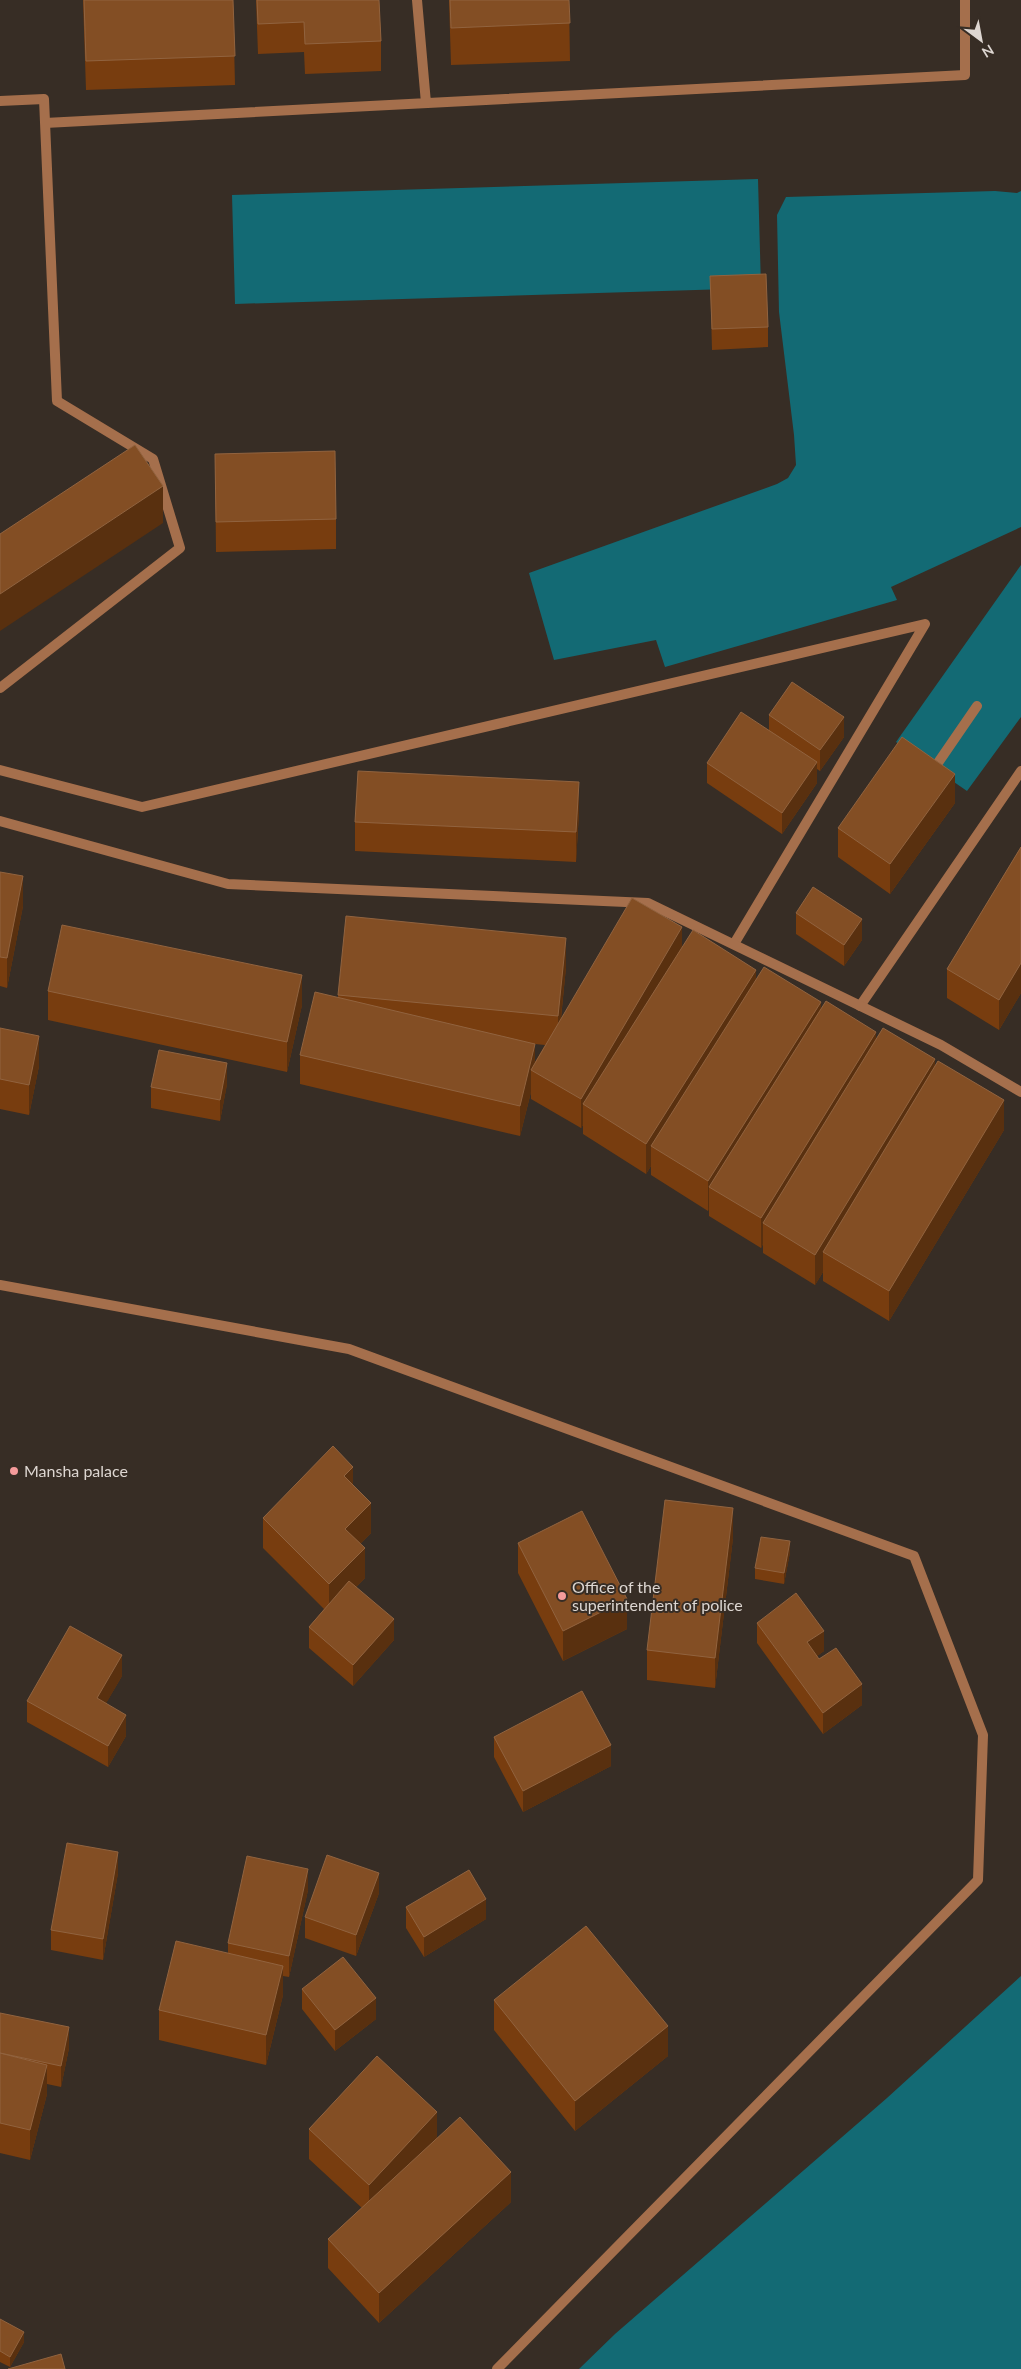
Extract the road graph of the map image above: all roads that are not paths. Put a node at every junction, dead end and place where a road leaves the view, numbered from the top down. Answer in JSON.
{"nodes":[{"id":1,"x":417,"y":0,"type":"edge"},
{"id":2,"x":965,"y":0,"type":"edge"},
{"id":3,"x":0,"y":101,"type":"edge"},
{"id":4,"x":426,"y":104,"type":"junction"},
{"id":5,"x":45,"y":123,"type":"junction"},
{"id":6,"x":0,"y":688,"type":"edge"},
{"id":7,"x":977,"y":706,"type":"dead end"},
{"id":8,"x":0,"y":770,"type":"edge"},
{"id":9,"x":1021,"y":771,"type":"edge"},
{"id":10,"x":925,"y":782,"type":"edge"},
{"id":11,"x":0,"y":821,"type":"edge"},
{"id":12,"x":734,"y":944,"type":"junction"},
{"id":13,"x":860,"y":1006,"type":"junction"},
{"id":14,"x":1021,"y":1092,"type":"edge"},
{"id":15,"x":0,"y":1284,"type":"edge"},
{"id":16,"x":497,"y":2369,"type":"edge"}],
"edges":[{"from":1,"to":4,"type":"street"},
{"from":2,"to":4,"type":"street"},
{"from":3,"to":5,"type":"street"},
{"from":4,"to":5,"type":"street"},
{"from":5,"to":6,"type":"street"},
{"from":7,"to":10,"type":"street"},
{"from":8,"to":12,"type":"street"},
{"from":9,"to":13,"type":"street"},
{"from":11,"to":12,"type":"street"},
{"from":12,"to":13,"type":"street"},
{"from":13,"to":14,"type":"street"},
{"from":15,"to":16,"type":"street"}]}
